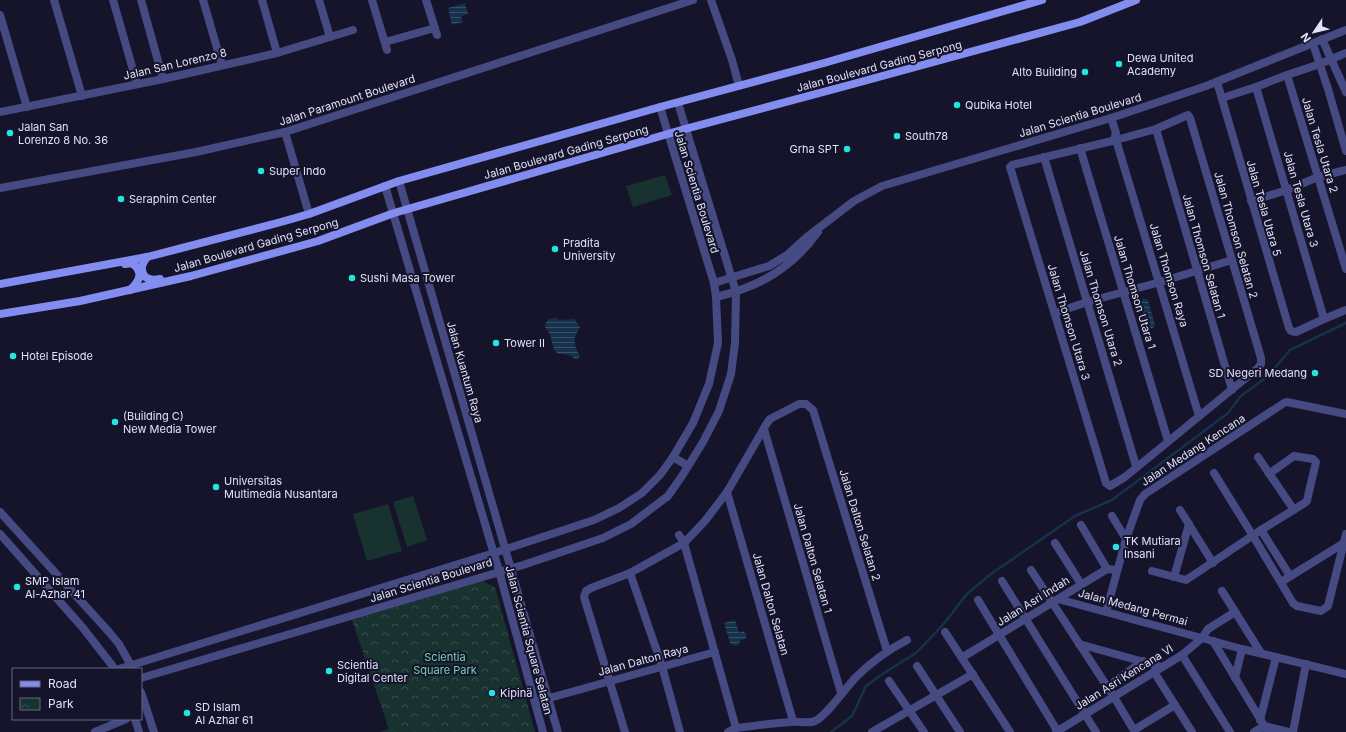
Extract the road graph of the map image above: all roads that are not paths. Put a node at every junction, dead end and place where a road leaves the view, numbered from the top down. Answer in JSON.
{"nodes":[{"id":1,"x":54,"y":0,"type":"edge"},
{"id":2,"x":114,"y":0,"type":"edge"},
{"id":3,"x":141,"y":0,"type":"edge"},
{"id":4,"x":203,"y":0,"type":"edge"},
{"id":5,"x":262,"y":0,"type":"edge"},
{"id":6,"x":319,"y":0,"type":"edge"},
{"id":7,"x":372,"y":0,"type":"edge"},
{"id":8,"x":693,"y":0,"type":"edge"},
{"id":9,"x":711,"y":0,"type":"edge"},
{"id":10,"x":1042,"y":0,"type":"edge"},
{"id":11,"x":1136,"y":0,"type":"edge"},
{"id":12,"x":429,"y":1,"type":"edge"},
{"id":13,"x":0,"y":15,"type":"edge"},
{"id":14,"x":353,"y":30,"type":"dead end"},
{"id":15,"x":1346,"y":30,"type":"edge"},
{"id":16,"x":330,"y":37,"type":"junction"},
{"id":17,"x":1322,"y":39,"type":"junction"},
{"id":18,"x":1312,"y":44,"type":"junction"},
{"id":19,"x":277,"y":52,"type":"junction"},
{"id":20,"x":1346,"y":53,"type":"edge"},
{"id":21,"x":1332,"y":60,"type":"junction"},
{"id":22,"x":1319,"y":63,"type":"junction"},
{"id":23,"x":222,"y":65,"type":"junction"},
{"id":24,"x":1287,"y":74,"type":"junction"},
{"id":25,"x":164,"y":79,"type":"junction"},
{"id":26,"x":1218,"y":82,"type":"junction"},
{"id":27,"x":137,"y":84,"type":"junction"},
{"id":28,"x":1342,"y":84,"type":"junction"},
{"id":29,"x":739,"y":86,"type":"junction"},
{"id":30,"x":1256,"y":87,"type":"junction"},
{"id":31,"x":1328,"y":89,"type":"junction"},
{"id":32,"x":1346,"y":92,"type":"edge"},
{"id":33,"x":82,"y":96,"type":"junction"},
{"id":34,"x":1221,"y":97,"type":"junction"},
{"id":35,"x":678,"y":103,"type":"junction"},
{"id":36,"x":27,"y":106,"type":"junction"},
{"id":37,"x":660,"y":107,"type":"junction"},
{"id":38,"x":0,"y":112,"type":"edge"},
{"id":39,"x":1111,"y":121,"type":"junction"},
{"id":40,"x":685,"y":129,"type":"junction"},
{"id":41,"x":1156,"y":129,"type":"junction"},
{"id":42,"x":285,"y":132,"type":"junction"},
{"id":43,"x":667,"y":134,"type":"junction"},
{"id":44,"x":1116,"y":138,"type":"junction"},
{"id":45,"x":1080,"y":148,"type":"junction"},
{"id":46,"x":1346,"y":151,"type":"edge"},
{"id":47,"x":1044,"y":157,"type":"junction"},
{"id":48,"x":1346,"y":170,"type":"edge"},
{"id":49,"x":1318,"y":177,"type":"junction"},
{"id":50,"x":399,"y":181,"type":"junction"},
{"id":51,"x":385,"y":186,"type":"junction"},
{"id":52,"x":0,"y":188,"type":"edge"},
{"id":53,"x":1287,"y":190,"type":"junction"},
{"id":54,"x":1251,"y":201,"type":"junction"},
{"id":55,"x":407,"y":209,"type":"junction"},
{"id":56,"x":394,"y":213,"type":"junction"},
{"id":57,"x":309,"y":214,"type":"junction"},
{"id":58,"x":824,"y":225,"type":"junction"},
{"id":59,"x":147,"y":257,"type":"junction"},
{"id":60,"x":1232,"y":260,"type":"junction"},
{"id":61,"x":84,"y":269,"type":"junction"},
{"id":62,"x":1346,"y":269,"type":"edge"},
{"id":63,"x":1197,"y":270,"type":"junction"},
{"id":64,"x":191,"y":276,"type":"junction"},
{"id":65,"x":732,"y":277,"type":"junction"},
{"id":66,"x":1160,"y":282,"type":"junction"},
{"id":67,"x":714,"y":283,"type":"junction"},
{"id":68,"x":0,"y":284,"type":"edge"},
{"id":69,"x":130,"y":290,"type":"junction"},
{"id":70,"x":736,"y":292,"type":"junction"},
{"id":71,"x":1123,"y":292,"type":"junction"},
{"id":72,"x":716,"y":297,"type":"junction"},
{"id":73,"x":1087,"y":302,"type":"junction"},
{"id":74,"x":1346,"y":310,"type":"edge"},
{"id":75,"x":1055,"y":313,"type":"junction"},
{"id":76,"x":0,"y":314,"type":"edge"},
{"id":77,"x":1324,"y":319,"type":"junction"},
{"id":78,"x":1232,"y":390,"type":"junction"},
{"id":79,"x":1346,"y":414,"type":"edge"},
{"id":80,"x":1199,"y":416,"type":"junction"},
{"id":81,"x":764,"y":429,"type":"junction"},
{"id":82,"x":1168,"y":441,"type":"junction"},
{"id":83,"x":673,"y":457,"type":"junction"},
{"id":84,"x":1258,"y":457,"type":"dead end"},
{"id":85,"x":688,"y":466,"type":"junction"},
{"id":86,"x":1136,"y":466,"type":"junction"},
{"id":87,"x":1214,"y":473,"type":"dead end"},
{"id":88,"x":1269,"y":474,"type":"junction"},
{"id":89,"x":727,"y":492,"type":"junction"},
{"id":90,"x":1180,"y":510,"type":"dead end"},
{"id":91,"x":1294,"y":510,"type":"junction"},
{"id":92,"x":0,"y":512,"type":"edge"},
{"id":93,"x":1112,"y":516,"type":"dead end"},
{"id":94,"x":1189,"y":524,"type":"junction"},
{"id":95,"x":1081,"y":525,"type":"dead end"},
{"id":96,"x":1261,"y":530,"type":"junction"},
{"id":97,"x":0,"y":534,"type":"edge"},
{"id":98,"x":679,"y":535,"type":"dead end"},
{"id":99,"x":1253,"y":536,"type":"junction"},
{"id":100,"x":1126,"y":539,"type":"junction"},
{"id":101,"x":1345,"y":540,"type":"edge"},
{"id":102,"x":684,"y":543,"type":"junction"},
{"id":103,"x":1055,"y":543,"type":"dead end"},
{"id":104,"x":505,"y":549,"type":"junction"},
{"id":105,"x":494,"y":553,"type":"junction"},
{"id":106,"x":1213,"y":563,"type":"junction"},
{"id":107,"x":510,"y":569,"type":"junction"},
{"id":108,"x":1107,"y":569,"type":"junction"},
{"id":109,"x":1031,"y":570,"type":"dead end"},
{"id":110,"x":1117,"y":570,"type":"junction"},
{"id":111,"x":499,"y":571,"type":"junction"},
{"id":112,"x":1152,"y":572,"type":"dead end"},
{"id":113,"x":630,"y":573,"type":"junction"},
{"id":114,"x":1290,"y":576,"type":"junction"},
{"id":115,"x":1174,"y":577,"type":"junction"},
{"id":116,"x":1002,"y":581,"type":"dead end"},
{"id":117,"x":1281,"y":582,"type":"junction"},
{"id":118,"x":1081,"y":584,"type":"junction"},
{"id":119,"x":1222,"y":591,"type":"dead end"},
{"id":120,"x":978,"y":600,"type":"dead end"},
{"id":121,"x":1054,"y":602,"type":"junction"},
{"id":122,"x":1106,"y":612,"type":"junction"},
{"id":123,"x":1235,"y":612,"type":"junction"},
{"id":124,"x":1026,"y":619,"type":"junction"},
{"id":125,"x":946,"y":632,"type":"dead end"},
{"id":126,"x":998,"y":634,"type":"junction"},
{"id":127,"x":1202,"y":638,"type":"junction"},
{"id":128,"x":907,"y":640,"type":"dead end"},
{"id":129,"x":1213,"y":641,"type":"junction"},
{"id":130,"x":1079,"y":644,"type":"junction"},
{"id":131,"x":1242,"y":649,"type":"junction"},
{"id":132,"x":887,"y":651,"type":"junction"},
{"id":133,"x":715,"y":652,"type":"junction"},
{"id":134,"x":1261,"y":653,"type":"junction"},
{"id":135,"x":1182,"y":655,"type":"junction"},
{"id":136,"x":962,"y":657,"type":"junction"},
{"id":137,"x":1276,"y":657,"type":"junction"},
{"id":138,"x":1143,"y":661,"type":"junction"},
{"id":139,"x":1306,"y":664,"type":"junction"},
{"id":140,"x":662,"y":666,"type":"junction"},
{"id":141,"x":917,"y":666,"type":"dead end"},
{"id":142,"x":132,"y":667,"type":"edge"},
{"id":143,"x":1162,"y":667,"type":"junction"},
{"id":144,"x":114,"y":668,"type":"edge"},
{"id":145,"x":1154,"y":672,"type":"junction"},
{"id":146,"x":973,"y":674,"type":"junction"},
{"id":147,"x":1346,"y":674,"type":"edge"},
{"id":148,"x":142,"y":678,"type":"edge"},
{"id":149,"x":1235,"y":678,"type":"junction"},
{"id":150,"x":610,"y":680,"type":"junction"},
{"id":151,"x":889,"y":681,"type":"dead end"},
{"id":152,"x":1115,"y":681,"type":"dead end"},
{"id":153,"x":841,"y":693,"type":"junction"},
{"id":154,"x":142,"y":695,"type":"edge"},
{"id":155,"x":937,"y":695,"type":"junction"},
{"id":156,"x":1114,"y":697,"type":"junction"},
{"id":157,"x":548,"y":698,"type":"junction"},
{"id":158,"x":535,"y":702,"type":"junction"},
{"id":159,"x":1174,"y":704,"type":"junction"},
{"id":160,"x":910,"y":710,"type":"junction"},
{"id":161,"x":1086,"y":716,"type":"junction"},
{"id":162,"x":124,"y":720,"type":"edge"},
{"id":163,"x":135,"y":720,"type":"edge"},
{"id":164,"x":793,"y":722,"type":"junction"},
{"id":165,"x":1264,"y":726,"type":"edge"},
{"id":166,"x":736,"y":728,"type":"junction"},
{"id":167,"x":1134,"y":731,"type":"edge"},
{"id":168,"x":95,"y":732,"type":"edge"},
{"id":169,"x":139,"y":732,"type":"edge"},
{"id":170,"x":154,"y":732,"type":"edge"},
{"id":171,"x":543,"y":732,"type":"edge"},
{"id":172,"x":558,"y":732,"type":"edge"},
{"id":173,"x":625,"y":732,"type":"edge"},
{"id":174,"x":680,"y":732,"type":"edge"},
{"id":175,"x":728,"y":732,"type":"edge"},
{"id":176,"x":872,"y":732,"type":"edge"},
{"id":177,"x":924,"y":732,"type":"edge"},
{"id":178,"x":960,"y":732,"type":"edge"},
{"id":179,"x":1010,"y":732,"type":"edge"},
{"id":180,"x":1057,"y":732,"type":"edge"},
{"id":181,"x":1096,"y":732,"type":"edge"},
{"id":182,"x":1191,"y":732,"type":"edge"},
{"id":183,"x":1230,"y":732,"type":"edge"},
{"id":184,"x":1254,"y":732,"type":"edge"},
{"id":185,"x":1289,"y":732,"type":"edge"},
{"id":186,"x":1293,"y":732,"type":"edge"}],
"edges":[{"from":1,"to":33,"type":"street"},
{"from":2,"to":27,"type":"street"},
{"from":3,"to":25,"type":"street"},
{"from":4,"to":23,"type":"street"},
{"from":5,"to":19,"type":"street"},
{"from":6,"to":16,"type":"street"},
{"from":7,"to":12,"type":"street"},
{"from":8,"to":42,"type":"street","name":"Jalan Paramount Boulevard"},
{"from":9,"to":29,"type":"street"},
{"from":10,"to":29,"type":"main road","name":"Jalan Boulevard Gading Serpong"},
{"from":11,"to":40,"type":"main road","name":"Jalan Boulevard Gading Serpong"},
{"from":13,"to":36,"type":"street"},
{"from":14,"to":16,"type":"street","name":"Jalan San Lorenzo 8"},
{"from":15,"to":17,"type":"street","name":"Jalan Scientia Boulevard"},
{"from":16,"to":19,"type":"street","name":"Jalan San Lorenzo 8"},
{"from":17,"to":18,"type":"street","name":"Jalan Scientia Boulevard"},
{"from":17,"to":21,"type":"street"},
{"from":18,"to":22,"type":"street"},
{"from":18,"to":26,"type":"street","name":"Jalan Scientia Boulevard"},
{"from":19,"to":23,"type":"street","name":"Jalan San Lorenzo 8"},
{"from":20,"to":21,"type":"street"},
{"from":21,"to":22,"type":"street"},
{"from":21,"to":28,"type":"street"},
{"from":22,"to":24,"type":"street"},
{"from":22,"to":31,"type":"street"},
{"from":23,"to":25,"type":"street","name":"Jalan San Lorenzo 8"},
{"from":24,"to":30,"type":"street"},
{"from":24,"to":49,"type":"street","name":"Jalan Tesla Utara 2"},
{"from":25,"to":27,"type":"street","name":"Jalan San Lorenzo 8"},
{"from":26,"to":34,"type":"street","name":"Jalan Tesla Utara 5"},
{"from":26,"to":39,"type":"street","name":"Jalan Scientia Boulevard"},
{"from":27,"to":33,"type":"street","name":"Jalan San Lorenzo 8"},
{"from":28,"to":31,"type":"street"},
{"from":28,"to":32,"type":"street"},
{"from":29,"to":35,"type":"main road","name":"Jalan Boulevard Gading Serpong"},
{"from":30,"to":34,"type":"street"},
{"from":30,"to":53,"type":"street","name":"Jalan Tesla Utara 3"},
{"from":31,"to":46,"type":"street"},
{"from":33,"to":36,"type":"street","name":"Jalan San Lorenzo 8"},
{"from":34,"to":54,"type":"street","name":"Jalan Tesla Utara 5"},
{"from":35,"to":37,"type":"main road","name":"Jalan Boulevard Gading Serpong"},
{"from":35,"to":40,"type":"street","name":"Jalan Scientia Boulevard"},
{"from":36,"to":38,"type":"street","name":"Jalan San Lorenzo 8"},
{"from":37,"to":43,"type":"street","name":"Jalan Scientia Boulevard"},
{"from":37,"to":50,"type":"main road","name":"Jalan Boulevard Gading Serpong"},
{"from":39,"to":44,"type":"street","name":"Jalan Thomson Raya"},
{"from":39,"to":58,"type":"street","name":"Jalan Scientia Boulevard"},
{"from":40,"to":43,"type":"main road","name":"Jalan Boulevard Gading Serpong"},
{"from":40,"to":65,"type":"street","name":"Jalan Scientia Boulevard"},
{"from":41,"to":44,"type":"street"},
{"from":41,"to":60,"type":"street","name":"Jalan Thomson Selatan 2"},
{"from":41,"to":63,"type":"street","name":"Jalan Thomson Selatan 1"},
{"from":42,"to":52,"type":"street","name":"Jalan Paramount Boulevard"},
{"from":42,"to":57,"type":"street"},
{"from":43,"to":55,"type":"main road","name":"Jalan Boulevard Gading Serpong"},
{"from":43,"to":67,"type":"street","name":"Jalan Scientia Boulevard"},
{"from":44,"to":45,"type":"street"},
{"from":44,"to":66,"type":"street","name":"Jalan Thomson Raya"},
{"from":45,"to":47,"type":"street"},
{"from":45,"to":71,"type":"street","name":"Jalan Thomson Utara 1"},
{"from":47,"to":73,"type":"street","name":"Jalan Thomson Utara 2"},
{"from":47,"to":75,"type":"street","name":"Jalan Thomson Utara 3"},
{"from":48,"to":49,"type":"street"},
{"from":49,"to":53,"type":"street"},
{"from":49,"to":62,"type":"street","name":"Jalan Tesla Utara 2"},
{"from":50,"to":51,"type":"main road","name":"Jalan Boulevard Gading Serpong"},
{"from":50,"to":55,"type":"street","name":"Jalan Kuantum Raya"},
{"from":51,"to":56,"type":"street"},
{"from":51,"to":57,"type":"main road","name":"Jalan Boulevard Gading Serpong"},
{"from":53,"to":54,"type":"street"},
{"from":53,"to":77,"type":"street","name":"Jalan Tesla Utara 3"},
{"from":54,"to":77,"type":"street","name":"Jalan Tesla Utara 5"},
{"from":55,"to":56,"type":"main road","name":"Jalan Boulevard Gading Serpong"},
{"from":55,"to":104,"type":"street","name":"Jalan Kuantum Raya"},
{"from":56,"to":64,"type":"main road","name":"Jalan Boulevard Gading Serpong"},
{"from":56,"to":105,"type":"street"},
{"from":57,"to":59,"type":"main road","name":"Jalan Boulevard Gading Serpong"},
{"from":58,"to":65,"type":"street","name":"Jalan Scientia Boulevard"},
{"from":58,"to":70,"type":"street","name":"Jalan Scientia Boulevard"},
{"from":59,"to":61,"type":"main road","name":"Jalan Boulevard Gading Serpong"},
{"from":59,"to":64,"type":"main road"},
{"from":60,"to":63,"type":"street"},
{"from":60,"to":78,"type":"street","name":"Jalan Thomson Selatan 2"},
{"from":61,"to":68,"type":"main road","name":"Jalan Boulevard Gading Serpong"},
{"from":61,"to":69,"type":"main road"},
{"from":63,"to":66,"type":"street"},
{"from":63,"to":78,"type":"street","name":"Jalan Thomson Selatan 1"},
{"from":64,"to":69,"type":"main road","name":"Jalan Boulevard Gading Serpong"},
{"from":65,"to":67,"type":"street","name":"Jalan Scientia Boulevard"},
{"from":65,"to":70,"type":"street","name":"Jalan Scientia Boulevard"},
{"from":66,"to":71,"type":"street"},
{"from":66,"to":80,"type":"street","name":"Jalan Thomson Raya"},
{"from":67,"to":72,"type":"street","name":"Jalan Scientia Boulevard"},
{"from":69,"to":76,"type":"main road","name":"Jalan Boulevard Gading Serpong"},
{"from":70,"to":72,"type":"street","name":"Jalan Scientia Boulevard"},
{"from":70,"to":85,"type":"street","name":"Jalan Scientia Boulevard"},
{"from":71,"to":73,"type":"street"},
{"from":71,"to":82,"type":"street","name":"Jalan Thomson Utara 1"},
{"from":72,"to":83,"type":"street","name":"Jalan Scientia Boulevard"},
{"from":73,"to":75,"type":"street"},
{"from":73,"to":86,"type":"street","name":"Jalan Thomson Utara 2"},
{"from":74,"to":77,"type":"street"},
{"from":75,"to":86,"type":"street","name":"Jalan Thomson Utara 3"},
{"from":78,"to":80,"type":"street"},
{"from":79,"to":100,"type":"street","name":"Jalan Medang Kencana"},
{"from":80,"to":82,"type":"street"},
{"from":81,"to":89,"type":"street"},
{"from":81,"to":132,"type":"street","name":"Jalan Dalton Selatan 2"},
{"from":81,"to":153,"type":"street","name":"Jalan Dalton Selatan 1"},
{"from":82,"to":86,"type":"street"},
{"from":83,"to":85,"type":"street"},
{"from":83,"to":104,"type":"street","name":"Jalan Scientia Boulevard"},
{"from":84,"to":88,"type":"street"},
{"from":85,"to":107,"type":"street","name":"Jalan Scientia Boulevard"},
{"from":87,"to":99,"type":"street"},
{"from":88,"to":91,"type":"street"},
{"from":88,"to":91,"type":"street"},
{"from":89,"to":102,"type":"street"},
{"from":89,"to":164,"type":"street","name":"Jalan Dalton Selatan"},
{"from":90,"to":94,"type":"street"},
{"from":91,"to":96,"type":"street"},
{"from":92,"to":142,"type":"street"},
{"from":93,"to":100,"type":"street"},
{"from":94,"to":106,"type":"street"},
{"from":94,"to":115,"type":"street"},
{"from":95,"to":108,"type":"street"},
{"from":96,"to":99,"type":"street"},
{"from":96,"to":114,"type":"street"},
{"from":97,"to":144,"type":"street"},
{"from":98,"to":102,"type":"street"},
{"from":99,"to":106,"type":"street"},
{"from":99,"to":117,"type":"street"},
{"from":100,"to":110,"type":"street","name":"Jalan Medang Kencana"},
{"from":101,"to":114,"type":"street"},
{"from":101,"to":117,"type":"street"},
{"from":102,"to":113,"type":"street"},
{"from":102,"to":133,"type":"street"},
{"from":103,"to":118,"type":"street"},
{"from":104,"to":105,"type":"street","name":"Jalan Scientia Boulevard"},
{"from":104,"to":107,"type":"street","name":"Jalan Kuantum Raya"},
{"from":105,"to":111,"type":"street","name":"Jalan Scientia Square Selatan"},
{"from":105,"to":142,"type":"street","name":"Jalan Scientia Boulevard"},
{"from":106,"to":115,"type":"street"},
{"from":107,"to":111,"type":"street","name":"Jalan Scientia Boulevard"},
{"from":107,"to":157,"type":"street","name":"Jalan Scientia Square Selatan"},
{"from":108,"to":110,"type":"street"},
{"from":108,"to":118,"type":"street","name":"Jalan Asri Indah"},
{"from":109,"to":121,"type":"street"},
{"from":110,"to":122,"type":"street","name":"Jalan Medang Kencana"},
{"from":111,"to":148,"type":"street","name":"Jalan Scientia Boulevard"},
{"from":111,"to":158,"type":"street","name":"Jalan Scientia Square Selatan"},
{"from":112,"to":115,"type":"street"},
{"from":113,"to":140,"type":"street"},
{"from":113,"to":150,"type":"street"},
{"from":114,"to":117,"type":"street"},
{"from":116,"to":124,"type":"street"},
{"from":118,"to":121,"type":"street","name":"Jalan Asri Indah"},
{"from":119,"to":123,"type":"street"},
{"from":120,"to":126,"type":"street"},
{"from":121,"to":122,"type":"street","name":"Jalan Medang Permai"},
{"from":121,"to":124,"type":"street","name":"Jalan Asri Indah"},
{"from":121,"to":130,"type":"street"},
{"from":122,"to":127,"type":"street","name":"Jalan Medang Permai"},
{"from":123,"to":127,"type":"street"},
{"from":123,"to":134,"type":"street"},
{"from":124,"to":126,"type":"street","name":"Jalan Asri Indah"},
{"from":124,"to":161,"type":"street"},
{"from":125,"to":136,"type":"street"},
{"from":126,"to":136,"type":"street","name":"Jalan Asri Indah"},
{"from":126,"to":180,"type":"street"},
{"from":127,"to":129,"type":"street","name":"Jalan Medang Permai"},
{"from":127,"to":135,"type":"street","name":"Jalan Asri Kencana VI"},
{"from":128,"to":132,"type":"street"},
{"from":129,"to":131,"type":"street","name":"Jalan Medang Permai"},
{"from":129,"to":149,"type":"street"},
{"from":130,"to":138,"type":"street"},
{"from":130,"to":156,"type":"street"},
{"from":131,"to":134,"type":"street","name":"Jalan Medang Permai"},
{"from":131,"to":149,"type":"street"},
{"from":132,"to":153,"type":"street"},
{"from":133,"to":140,"type":"street","name":"Jalan Dalton Raya"},
{"from":133,"to":166,"type":"street"},
{"from":134,"to":137,"type":"street","name":"Jalan Medang Permai"},
{"from":135,"to":143,"type":"street","name":"Jalan Asri Kencana VI"},
{"from":135,"to":183,"type":"street"},
{"from":136,"to":146,"type":"street"},
{"from":137,"to":139,"type":"street","name":"Jalan Medang Permai"},
{"from":137,"to":165,"type":"street"},
{"from":138,"to":143,"type":"street"},
{"from":138,"to":152,"type":"street"},
{"from":139,"to":147,"type":"street","name":"Jalan Medang Permai"},
{"from":139,"to":186,"type":"street"},
{"from":140,"to":150,"type":"street","name":"Jalan Dalton Raya"},
{"from":140,"to":174,"type":"street"},
{"from":141,"to":155,"type":"street"},
{"from":143,"to":145,"type":"street","name":"Jalan Asri Kencana VI"},
{"from":145,"to":156,"type":"street","name":"Jalan Asri Kencana VI"},
{"from":145,"to":159,"type":"street"},
{"from":146,"to":155,"type":"street"},
{"from":146,"to":179,"type":"street"},
{"from":149,"to":165,"type":"street"},
{"from":150,"to":157,"type":"street","name":"Jalan Dalton Raya"},
{"from":150,"to":173,"type":"street"},
{"from":151,"to":160,"type":"street"},
{"from":153,"to":164,"type":"street"},
{"from":154,"to":170,"type":"street"},
{"from":155,"to":160,"type":"street"},
{"from":155,"to":178,"type":"street"},
{"from":156,"to":161,"type":"street","name":"Jalan Asri Kencana VI"},
{"from":156,"to":167,"type":"street"},
{"from":157,"to":158,"type":"street","name":"Jalan Dalton Raya"},
{"from":157,"to":172,"type":"street","name":"Jalan Scientia Square Selatan"},
{"from":158,"to":171,"type":"street","name":"Jalan Scientia Square Selatan"},
{"from":159,"to":167,"type":"street"},
{"from":159,"to":182,"type":"street"},
{"from":160,"to":176,"type":"street"},
{"from":160,"to":177,"type":"street"},
{"from":161,"to":180,"type":"street","name":"Jalan Asri Kencana VI"},
{"from":161,"to":181,"type":"street"},
{"from":162,"to":168,"type":"street"},
{"from":163,"to":169,"type":"street"},
{"from":164,"to":166,"type":"street"},
{"from":165,"to":184,"type":"street"},
{"from":165,"to":185,"type":"street"},
{"from":166,"to":175,"type":"street"}]}
